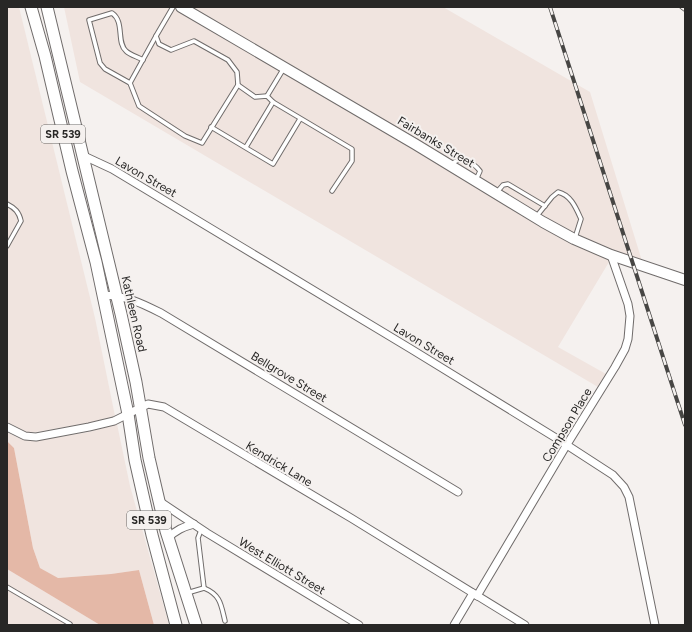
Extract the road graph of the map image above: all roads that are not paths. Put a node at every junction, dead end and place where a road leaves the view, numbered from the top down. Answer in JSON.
{"nodes":[{"id":1,"x":31,"y":7,"type":"edge"},
{"id":2,"x":47,"y":7,"type":"edge"},
{"id":3,"x":173,"y":7,"type":"edge"},
{"id":4,"x":181,"y":7,"type":"edge"},
{"id":5,"x":156,"y":36,"type":"junction"},
{"id":6,"x":143,"y":60,"type":"junction"},
{"id":7,"x":284,"y":68,"type":"junction"},
{"id":8,"x":130,"y":83,"type":"junction"},
{"id":9,"x":238,"y":85,"type":"junction"},
{"id":10,"x":267,"y":96,"type":"junction"},
{"id":11,"x":273,"y":102,"type":"junction"},
{"id":12,"x":300,"y":118,"type":"junction"},
{"id":13,"x":211,"y":127,"type":"junction"},
{"id":14,"x":246,"y":147,"type":"junction"},
{"id":15,"x":84,"y":156,"type":"junction"},
{"id":16,"x":332,"y":191,"type":"dead end"},
{"id":17,"x":496,"y":193,"type":"junction"},
{"id":18,"x":7,"y":204,"type":"edge"},
{"id":19,"x":545,"y":206,"type":"junction"},
{"id":20,"x":536,"y":218,"type":"junction"},
{"id":21,"x":574,"y":239,"type":"junction"},
{"id":22,"x":7,"y":246,"type":"edge"},
{"id":23,"x":611,"y":255,"type":"junction"},
{"id":24,"x":685,"y":280,"type":"edge"},
{"id":25,"x":102,"y":295,"type":"junction"},
{"id":26,"x":117,"y":296,"type":"junction"},
{"id":27,"x":140,"y":407,"type":"junction"},
{"id":28,"x":128,"y":414,"type":"junction"},
{"id":29,"x":7,"y":427,"type":"edge"},
{"id":30,"x":566,"y":446,"type":"junction"},
{"id":31,"x":458,"y":492,"type":"dead end"},
{"id":32,"x":159,"y":501,"type":"junction"},
{"id":33,"x":194,"y":524,"type":"junction"},
{"id":34,"x":201,"y":529,"type":"junction"},
{"id":35,"x":168,"y":538,"type":"junction"},
{"id":36,"x":7,"y":586,"type":"edge"},
{"id":37,"x":204,"y":588,"type":"junction"},
{"id":38,"x":186,"y":594,"type":"junction"},
{"id":39,"x":475,"y":595,"type":"junction"},
{"id":40,"x":225,"y":621,"type":"dead end"},
{"id":41,"x":70,"y":624,"type":"edge"},
{"id":42,"x":176,"y":625,"type":"edge"},
{"id":43,"x":196,"y":625,"type":"edge"},
{"id":44,"x":359,"y":625,"type":"edge"},
{"id":45,"x":454,"y":625,"type":"edge"},
{"id":46,"x":525,"y":625,"type":"edge"},
{"id":47,"x":655,"y":625,"type":"edge"}],
"edges":[{"from":1,"to":25,"type":"main road","number":"SR 539"},
{"from":2,"to":15,"type":"main road","name":"Kathleen Road","number":"SR 539"},
{"from":3,"to":5,"type":"lane"},
{"from":4,"to":7,"type":"street","name":"Fairbanks Street"},
{"from":5,"to":6,"type":"lane"},
{"from":5,"to":9,"type":"lane"},
{"from":6,"to":8,"type":"lane"},
{"from":6,"to":8,"type":"lane"},
{"from":7,"to":10,"type":"lane"},
{"from":7,"to":17,"type":"street","name":"Fairbanks Street"},
{"from":8,"to":13,"type":"lane"},
{"from":9,"to":10,"type":"lane"},
{"from":9,"to":13,"type":"lane"},
{"from":10,"to":11,"type":"lane"},
{"from":11,"to":12,"type":"lane"},
{"from":11,"to":14,"type":"lane"},
{"from":12,"to":14,"type":"lane"},
{"from":12,"to":16,"type":"lane"},
{"from":13,"to":14,"type":"lane"},
{"from":15,"to":26,"type":"main road","name":"Kathleen Road","number":"SR 539"},
{"from":15,"to":30,"type":"street","name":"Lavon Street"},
{"from":17,"to":19,"type":"lane"},
{"from":17,"to":20,"type":"street","name":"Fairbanks Street"},
{"from":18,"to":22,"type":"lane"},
{"from":19,"to":20,"type":"lane"},
{"from":19,"to":21,"type":"lane"},
{"from":20,"to":21,"type":"street","name":"Fairbanks Street"},
{"from":21,"to":23,"type":"street","name":"Fairbanks Street"},
{"from":23,"to":24,"type":"street","name":"Fairbanks Street"},
{"from":23,"to":30,"type":"street","name":"Compson Place"},
{"from":25,"to":26,"type":"street","name":"Bellgrove Street"},
{"from":25,"to":28,"type":"main road","number":"SR 539"},
{"from":26,"to":27,"type":"main road","name":"Kathleen Road","number":"SR 539"},
{"from":26,"to":31,"type":"street","name":"Bellgrove Street"},
{"from":27,"to":28,"type":"street","name":"Kendrick Lane"},
{"from":27,"to":32,"type":"main road","name":"Kathleen Road","number":"SR 539"},
{"from":27,"to":39,"type":"street","name":"Kendrick Lane"},
{"from":28,"to":29,"type":"street","name":"Kendrick Lane"},
{"from":28,"to":42,"type":"main road","number":"SR 539"},
{"from":30,"to":39,"type":"street","name":"Compson Place"},
{"from":30,"to":47,"type":"street","name":"Lavon Street"},
{"from":32,"to":33,"type":"street","name":"West Elliott Street"},
{"from":32,"to":35,"type":"main road","name":"Kathleen Road","number":"SR 539"},
{"from":33,"to":34,"type":"street","name":"West Elliott Street"},
{"from":33,"to":35,"type":"street"},
{"from":34,"to":37,"type":"lane"},
{"from":34,"to":44,"type":"street","name":"West Elliott Street"},
{"from":35,"to":38,"type":"main road","name":"Kathleen Road","number":"SR 539"},
{"from":36,"to":41,"type":"lane"},
{"from":37,"to":38,"type":"lane"},
{"from":37,"to":40,"type":"lane"},
{"from":38,"to":43,"type":"main road","name":"Kathleen Road","number":"SR 539"},
{"from":39,"to":45,"type":"street","name":"Compson Place"},
{"from":39,"to":46,"type":"street","name":"Kendrick Lane"}]}
